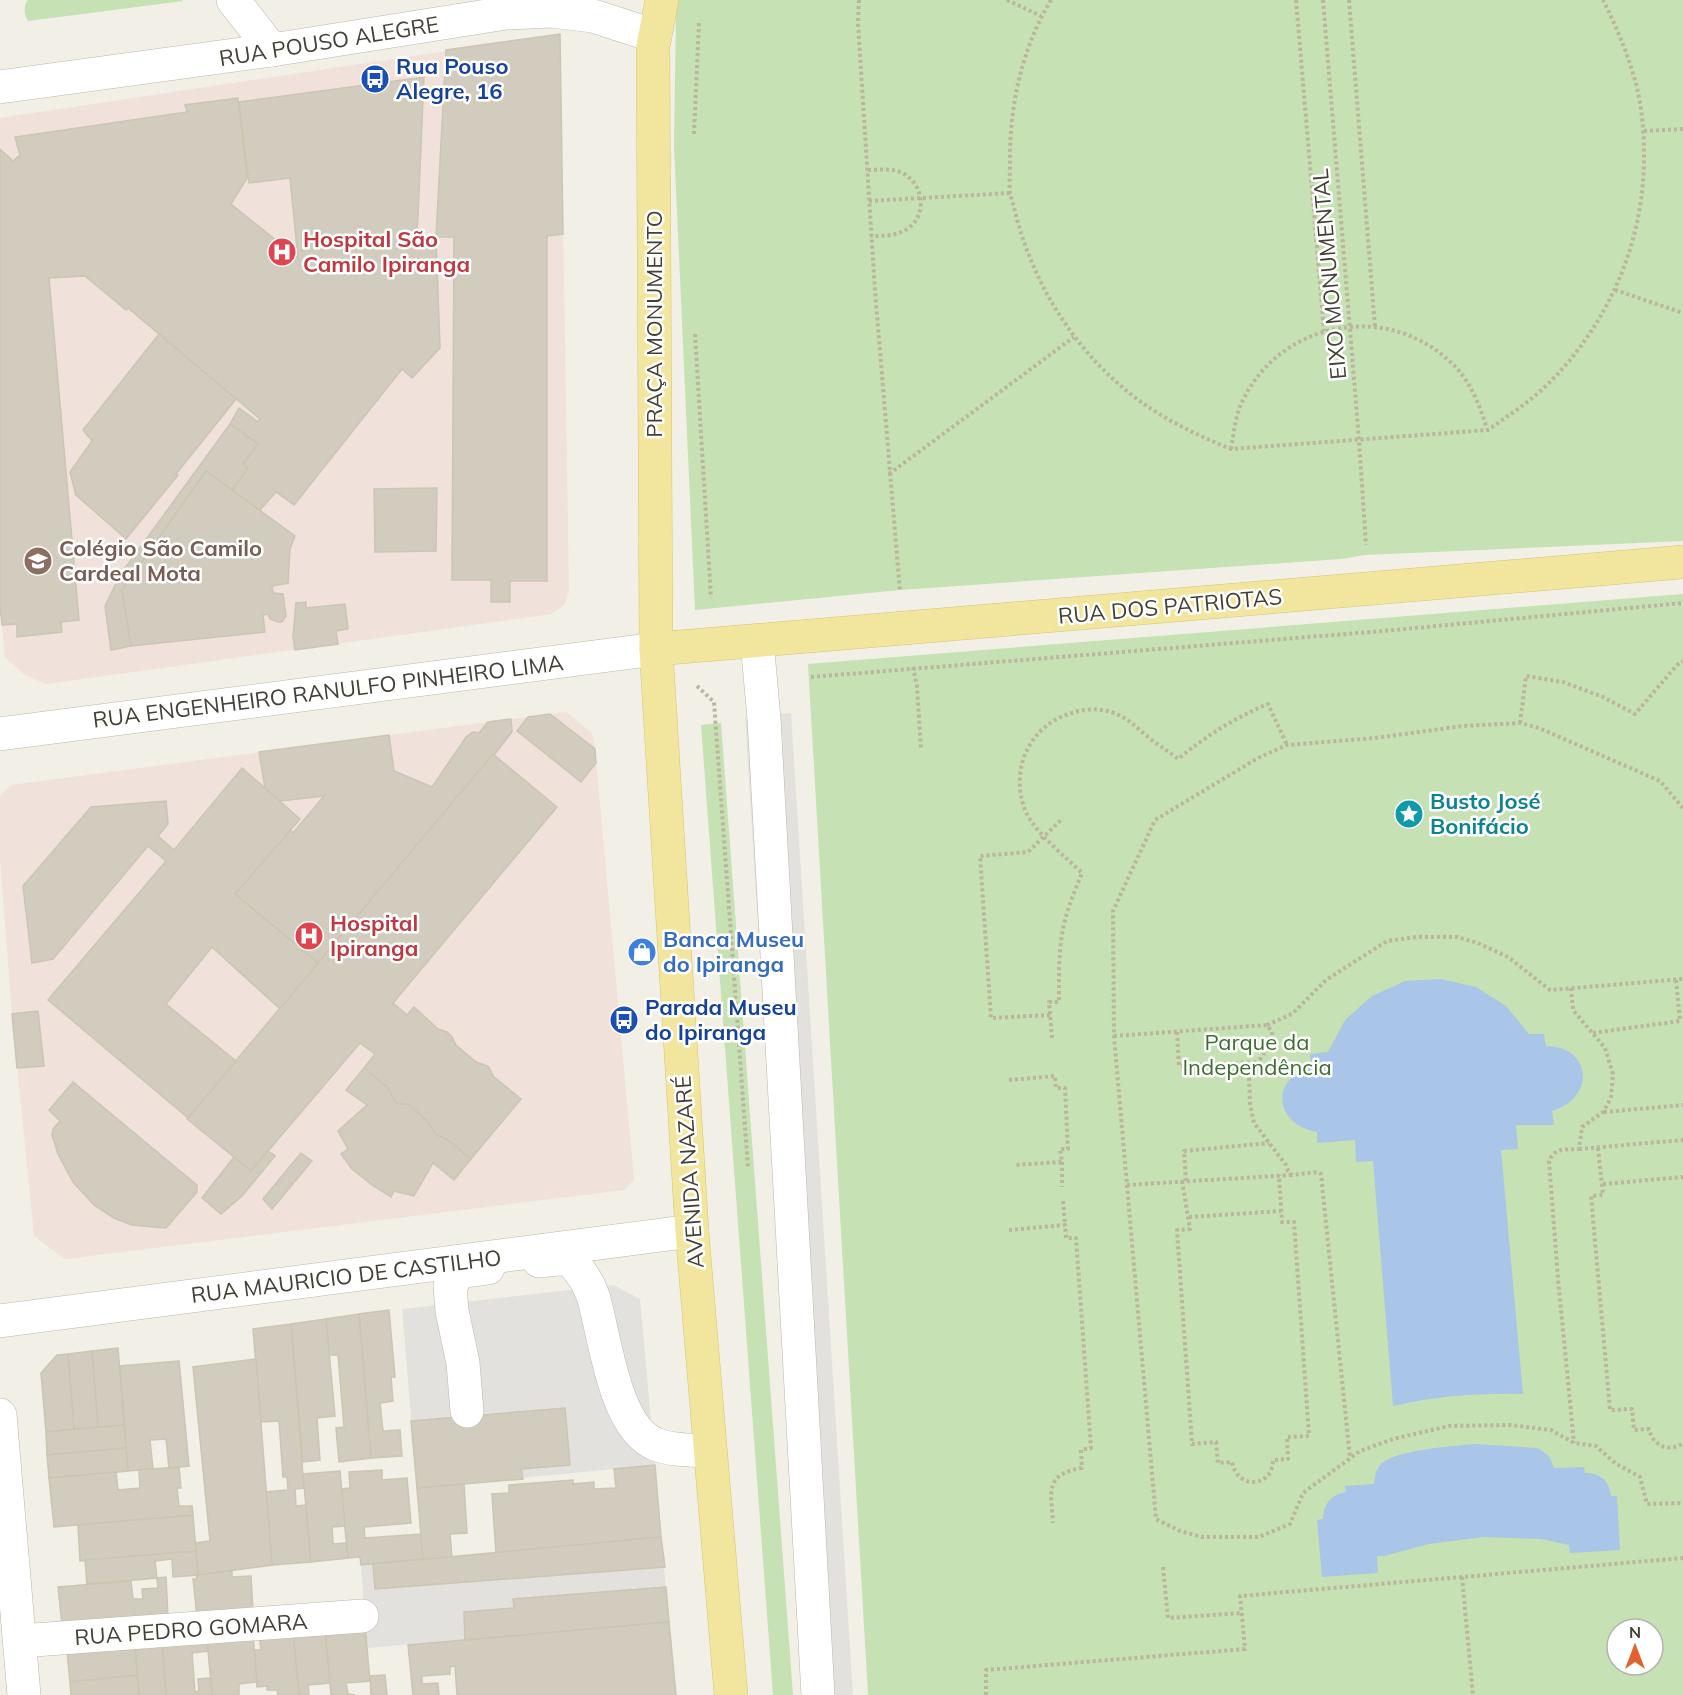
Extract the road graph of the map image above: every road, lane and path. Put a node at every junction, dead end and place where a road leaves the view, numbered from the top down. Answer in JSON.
{"nodes":[{"id":1,"x":233,"y":0,"type":"edge"},
{"id":2,"x":662,"y":0,"type":"edge"},
{"id":3,"x":859,"y":0,"type":"edge"},
{"id":4,"x":1007,"y":0,"type":"edge"},
{"id":5,"x":1051,"y":0,"type":"edge"},
{"id":6,"x":1296,"y":0,"type":"edge"},
{"id":7,"x":1323,"y":0,"type":"edge"},
{"id":8,"x":1349,"y":0,"type":"edge"},
{"id":9,"x":1603,"y":0,"type":"edge"},
{"id":10,"x":589,"y":8,"type":"edge"},
{"id":11,"x":699,"y":11,"type":"dead end"},
{"id":12,"x":1041,"y":16,"type":"junction"},
{"id":13,"x":655,"y":36,"type":"junction"},
{"id":14,"x":272,"y":50,"type":"junction"},
{"id":15,"x":0,"y":87,"type":"edge"},
{"id":16,"x":1683,"y":129,"type":"edge"},
{"id":17,"x":1644,"y":130,"type":"junction"},
{"id":18,"x":694,"y":145,"type":"dead end"},
{"id":19,"x":868,"y":170,"type":"junction"},
{"id":20,"x":1010,"y":193,"type":"junction"},
{"id":21,"x":921,"y":199,"type":"junction"},
{"id":22,"x":869,"y":201,"type":"junction"},
{"id":23,"x":871,"y":236,"type":"junction"},
{"id":24,"x":1615,"y":290,"type":"junction"},
{"id":25,"x":1683,"y":313,"type":"edge"},
{"id":26,"x":1350,"y":326,"type":"junction"},
{"id":27,"x":695,"y":327,"type":"dead end"},
{"id":28,"x":1375,"y":327,"type":"junction"},
{"id":29,"x":1324,"y":331,"type":"junction"},
{"id":30,"x":1074,"y":337,"type":"junction"},
{"id":31,"x":1488,"y":430,"type":"junction"},
{"id":32,"x":1359,"y":440,"type":"junction"},
{"id":33,"x":1231,"y":449,"type":"junction"},
{"id":34,"x":889,"y":474,"type":"junction"},
{"id":35,"x":1366,"y":545,"type":"dead end"},
{"id":36,"x":1683,"y":562,"type":"edge"},
{"id":37,"x":711,"y":598,"type":"dead end"},
{"id":38,"x":1683,"y":603,"type":"edge"},
{"id":39,"x":906,"y":628,"type":"junction"},
{"id":40,"x":757,"y":641,"type":"junction"},
{"id":41,"x":657,"y":649,"type":"junction"},
{"id":42,"x":1683,"y":662,"type":"edge"},
{"id":43,"x":808,"y":677,"type":"dead end"},
{"id":44,"x":917,"y":687,"type":"dead end"},
{"id":45,"x":1520,"y":723,"type":"junction"},
{"id":46,"x":0,"y":734,"type":"edge"},
{"id":47,"x":1287,"y":745,"type":"junction"},
{"id":48,"x":921,"y":749,"type":"dead end"},
{"id":49,"x":1683,"y":808,"type":"edge"},
{"id":50,"x":1063,"y":818,"type":"dead end"},
{"id":51,"x":1046,"y":837,"type":"junction"},
{"id":52,"x":1683,"y":979,"type":"edge"},
{"id":53,"x":1676,"y":980,"type":"junction"},
{"id":54,"x":1571,"y":988,"type":"junction"},
{"id":55,"x":1050,"y":1015,"type":"junction"},
{"id":56,"x":1268,"y":1025,"type":"junction"},
{"id":57,"x":1177,"y":1032,"type":"junction"},
{"id":58,"x":1592,"y":1033,"type":"junction"},
{"id":59,"x":1114,"y":1036,"type":"junction"},
{"id":60,"x":1052,"y":1038,"type":"dead end"},
{"id":61,"x":1259,"y":1062,"type":"junction"},
{"id":62,"x":1009,"y":1080,"type":"dead end"},
{"id":63,"x":1683,"y":1105,"type":"edge"},
{"id":64,"x":1603,"y":1112,"type":"junction"},
{"id":65,"x":1683,"y":1140,"type":"edge"},
{"id":66,"x":1269,"y":1143,"type":"junction"},
{"id":67,"x":1598,"y":1148,"type":"junction"},
{"id":68,"x":1579,"y":1149,"type":"junction"},
{"id":69,"x":1062,"y":1162,"type":"junction"},
{"id":70,"x":1015,"y":1165,"type":"dead end"},
{"id":71,"x":1279,"y":1175,"type":"junction"},
{"id":72,"x":1292,"y":1175,"type":"junction"},
{"id":73,"x":749,"y":1176,"type":"dead end"},
{"id":74,"x":1683,"y":1177,"type":"edge"},
{"id":75,"x":1184,"y":1181,"type":"junction"},
{"id":76,"x":1603,"y":1184,"type":"junction"},
{"id":77,"x":1128,"y":1185,"type":"junction"},
{"id":78,"x":1062,"y":1187,"type":"dead end"},
{"id":79,"x":1063,"y":1202,"type":"dead end"},
{"id":80,"x":1281,"y":1211,"type":"junction"},
{"id":81,"x":1189,"y":1217,"type":"junction"},
{"id":82,"x":1065,"y":1225,"type":"junction"},
{"id":83,"x":1008,"y":1230,"type":"dead end"},
{"id":84,"x":692,"y":1231,"type":"junction"},
{"id":85,"x":0,"y":1321,"type":"edge"},
{"id":86,"x":467,"y":1411,"type":"dead end"},
{"id":87,"x":0,"y":1416,"type":"edge"},
{"id":88,"x":1574,"y":1443,"type":"junction"},
{"id":89,"x":1683,"y":1443,"type":"edge"},
{"id":90,"x":710,"y":1451,"type":"junction"},
{"id":91,"x":1350,"y":1458,"type":"junction"},
{"id":92,"x":1683,"y":1503,"type":"edge"},
{"id":93,"x":1053,"y":1523,"type":"dead end"},
{"id":94,"x":1683,"y":1558,"type":"edge"},
{"id":95,"x":1163,"y":1567,"type":"dead end"},
{"id":96,"x":1462,"y":1577,"type":"junction"},
{"id":97,"x":1242,"y":1613,"type":"junction"},
{"id":98,"x":362,"y":1616,"type":"dead end"},
{"id":99,"x":20,"y":1641,"type":"junction"},
{"id":100,"x":24,"y":1695,"type":"edge"},
{"id":101,"x":731,"y":1695,"type":"edge"},
{"id":102,"x":818,"y":1695,"type":"edge"},
{"id":103,"x":986,"y":1695,"type":"edge"},
{"id":104,"x":1473,"y":1695,"type":"edge"}],
"edges":[{"from":1,"to":14,"type":"street"},
{"from":2,"to":13,"type":"main road","name":"PRAÇA MONUMENTO"},
{"from":3,"to":19,"type":"path"},
{"from":4,"to":12,"type":"path"},
{"from":5,"to":12,"type":"path"},
{"from":6,"to":29,"type":"path"},
{"from":7,"to":26,"type":"path","name":"EIXO MONUMENTAL"},
{"from":8,"to":28,"type":"path"},
{"from":9,"to":17,"type":"path"},
{"from":10,"to":13,"type":"street","name":"RUA POUSO ALEGRE"},
{"from":10,"to":14,"type":"street","name":"RUA POUSO ALEGRE"},
{"from":11,"to":18,"type":"path"},
{"from":12,"to":20,"type":"path"},
{"from":13,"to":41,"type":"main road","name":"PRAÇA MONUMENTO"},
{"from":14,"to":15,"type":"street","name":"RUA POUSO ALEGRE"},
{"from":16,"to":17,"type":"path"},
{"from":17,"to":24,"type":"path"},
{"from":19,"to":21,"type":"path"},
{"from":19,"to":22,"type":"path"},
{"from":20,"to":21,"type":"path"},
{"from":20,"to":30,"type":"path"},
{"from":21,"to":22,"type":"path"},
{"from":21,"to":23,"type":"path"},
{"from":22,"to":23,"type":"path"},
{"from":23,"to":34,"type":"path"},
{"from":24,"to":25,"type":"path"},
{"from":24,"to":31,"type":"path"},
{"from":26,"to":28,"type":"path"},
{"from":26,"to":29,"type":"path"},
{"from":26,"to":32,"type":"path","name":"EIXO MONUMENTAL"},
{"from":27,"to":37,"type":"path"},
{"from":28,"to":31,"type":"path"},
{"from":29,"to":33,"type":"path"},
{"from":30,"to":33,"type":"path"},
{"from":30,"to":34,"type":"path"},
{"from":31,"to":32,"type":"path"},
{"from":32,"to":33,"type":"path"},
{"from":32,"to":35,"type":"path","name":"EIXO MONUMENTAL"},
{"from":34,"to":39,"type":"path"},
{"from":36,"to":39,"type":"main road","name":"RUA DOS PATRIOTAS"},
{"from":38,"to":43,"type":"path"},
{"from":39,"to":40,"type":"main road","name":"RUA DOS PATRIOTAS"},
{"from":40,"to":41,"type":"main road","name":"RUA DOS PATRIOTAS"},
{"from":40,"to":102,"type":"street"},
{"from":41,"to":46,"type":"street","name":"RUA ENGENHEIRO RANULFO PINHEIRO LIMA"},
{"from":41,"to":73,"type":"path"},
{"from":41,"to":84,"type":"main road","name":"AVENIDA NAZARÉ"},
{"from":42,"to":45,"type":"path"},
{"from":44,"to":48,"type":"path"},
{"from":45,"to":47,"type":"path"},
{"from":45,"to":49,"type":"path"},
{"from":47,"to":51,"type":"path"},
{"from":47,"to":59,"type":"path"},
{"from":50,"to":51,"type":"path"},
{"from":51,"to":55,"type":"path"},
{"from":51,"to":55,"type":"path"},
{"from":52,"to":53,"type":"path"},
{"from":53,"to":54,"type":"path"},
{"from":53,"to":58,"type":"path"},
{"from":54,"to":56,"type":"path"},
{"from":54,"to":58,"type":"path"},
{"from":55,"to":60,"type":"path"},
{"from":56,"to":57,"type":"path"},
{"from":56,"to":61,"type":"path"},
{"from":57,"to":59,"type":"path"},
{"from":57,"to":61,"type":"path"},
{"from":58,"to":64,"type":"path"},
{"from":59,"to":77,"type":"path"},
{"from":61,"to":66,"type":"path"},
{"from":62,"to":69,"type":"path"},
{"from":63,"to":64,"type":"path"},
{"from":64,"to":68,"type":"path"},
{"from":65,"to":67,"type":"path"},
{"from":66,"to":72,"type":"path"},
{"from":66,"to":75,"type":"path"},
{"from":67,"to":68,"type":"path"},
{"from":67,"to":76,"type":"path"},
{"from":68,"to":88,"type":"path"},
{"from":69,"to":70,"type":"path"},
{"from":69,"to":78,"type":"path"},
{"from":71,"to":72,"type":"path"},
{"from":71,"to":75,"type":"path"},
{"from":71,"to":80,"type":"path"},
{"from":72,"to":91,"type":"path"},
{"from":74,"to":76,"type":"path"},
{"from":75,"to":77,"type":"path"},
{"from":75,"to":81,"type":"path"},
{"from":76,"to":89,"type":"path"},
{"from":77,"to":91,"type":"path"},
{"from":79,"to":82,"type":"path"},
{"from":80,"to":81,"type":"path"},
{"from":80,"to":81,"type":"path"},
{"from":82,"to":83,"type":"path"},
{"from":82,"to":93,"type":"path"},
{"from":84,"to":85,"type":"street","name":"RUA MAURICIO DE CASTILHO"},
{"from":84,"to":90,"type":"main road","name":"AVENIDA NAZARÉ"},
{"from":86,"to":90,"type":"street"},
{"from":87,"to":99,"type":"street"},
{"from":88,"to":91,"type":"path"},
{"from":88,"to":92,"type":"path"},
{"from":90,"to":101,"type":"main road","name":"AVENIDA NAZARÉ"},
{"from":94,"to":96,"type":"path"},
{"from":95,"to":97,"type":"path"},
{"from":96,"to":97,"type":"path"},
{"from":96,"to":104,"type":"path"},
{"from":97,"to":103,"type":"path"},
{"from":98,"to":99,"type":"street","name":"RUA PEDRO GOMARA"},
{"from":99,"to":100,"type":"street"}]}
